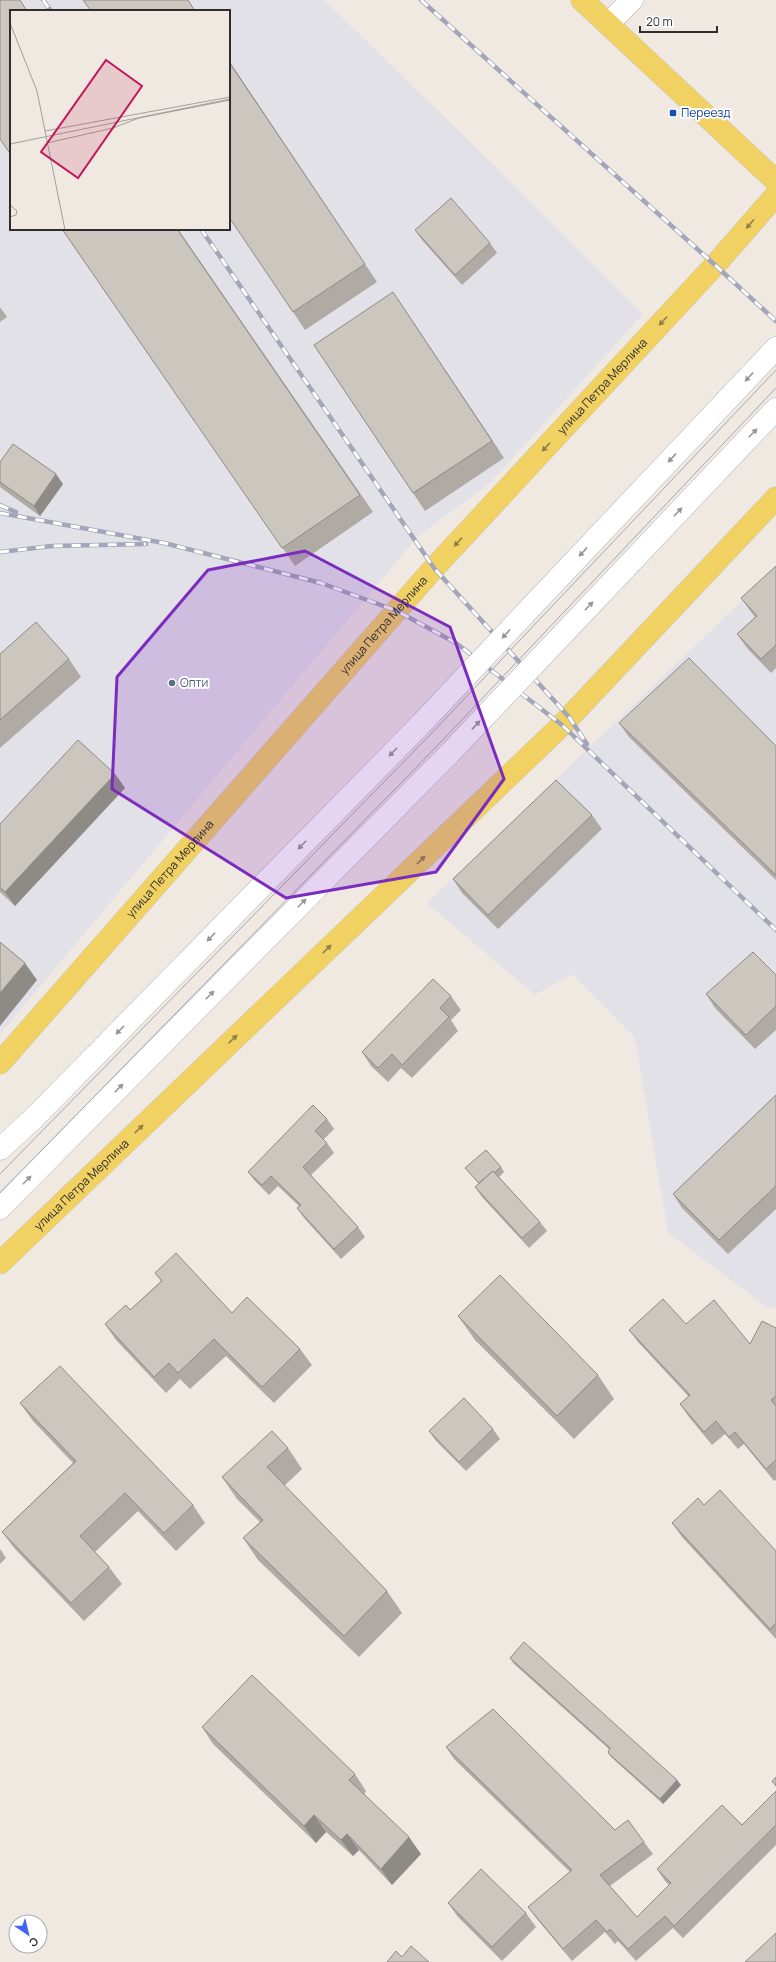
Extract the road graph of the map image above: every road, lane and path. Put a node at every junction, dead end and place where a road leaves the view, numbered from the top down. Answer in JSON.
{"nodes":[{"id":1,"x":582,"y":0,"type":"edge"},
{"id":2,"x":632,"y":0,"type":"edge"},
{"id":3,"x":608,"y":24,"type":"junction"},
{"id":4,"x":776,"y":181,"type":"edge"},
{"id":5,"x":776,"y":195,"type":"edge"},
{"id":6,"x":776,"y":348,"type":"edge"},
{"id":7,"x":776,"y":409,"type":"edge"},
{"id":8,"x":776,"y":498,"type":"edge"},
{"id":9,"x":0,"y":1063,"type":"edge"},
{"id":10,"x":0,"y":1149,"type":"edge"},
{"id":11,"x":0,"y":1208,"type":"edge"},
{"id":12,"x":0,"y":1263,"type":"edge"}],
"edges":[{"from":1,"to":3,"type":"main road"},
{"from":2,"to":3,"type":"street"},
{"from":3,"to":4,"type":"main road"},
{"from":5,"to":9,"type":"main road","name":"улица Петра Мерлина","one_way":true},
{"from":6,"to":10,"type":"street","one_way":true,"bridge":true},
{"from":11,"to":7,"type":"street","one_way":true,"bridge":true},
{"from":12,"to":8,"type":"main road","name":"улица Петра Мерлина","one_way":true}]}
